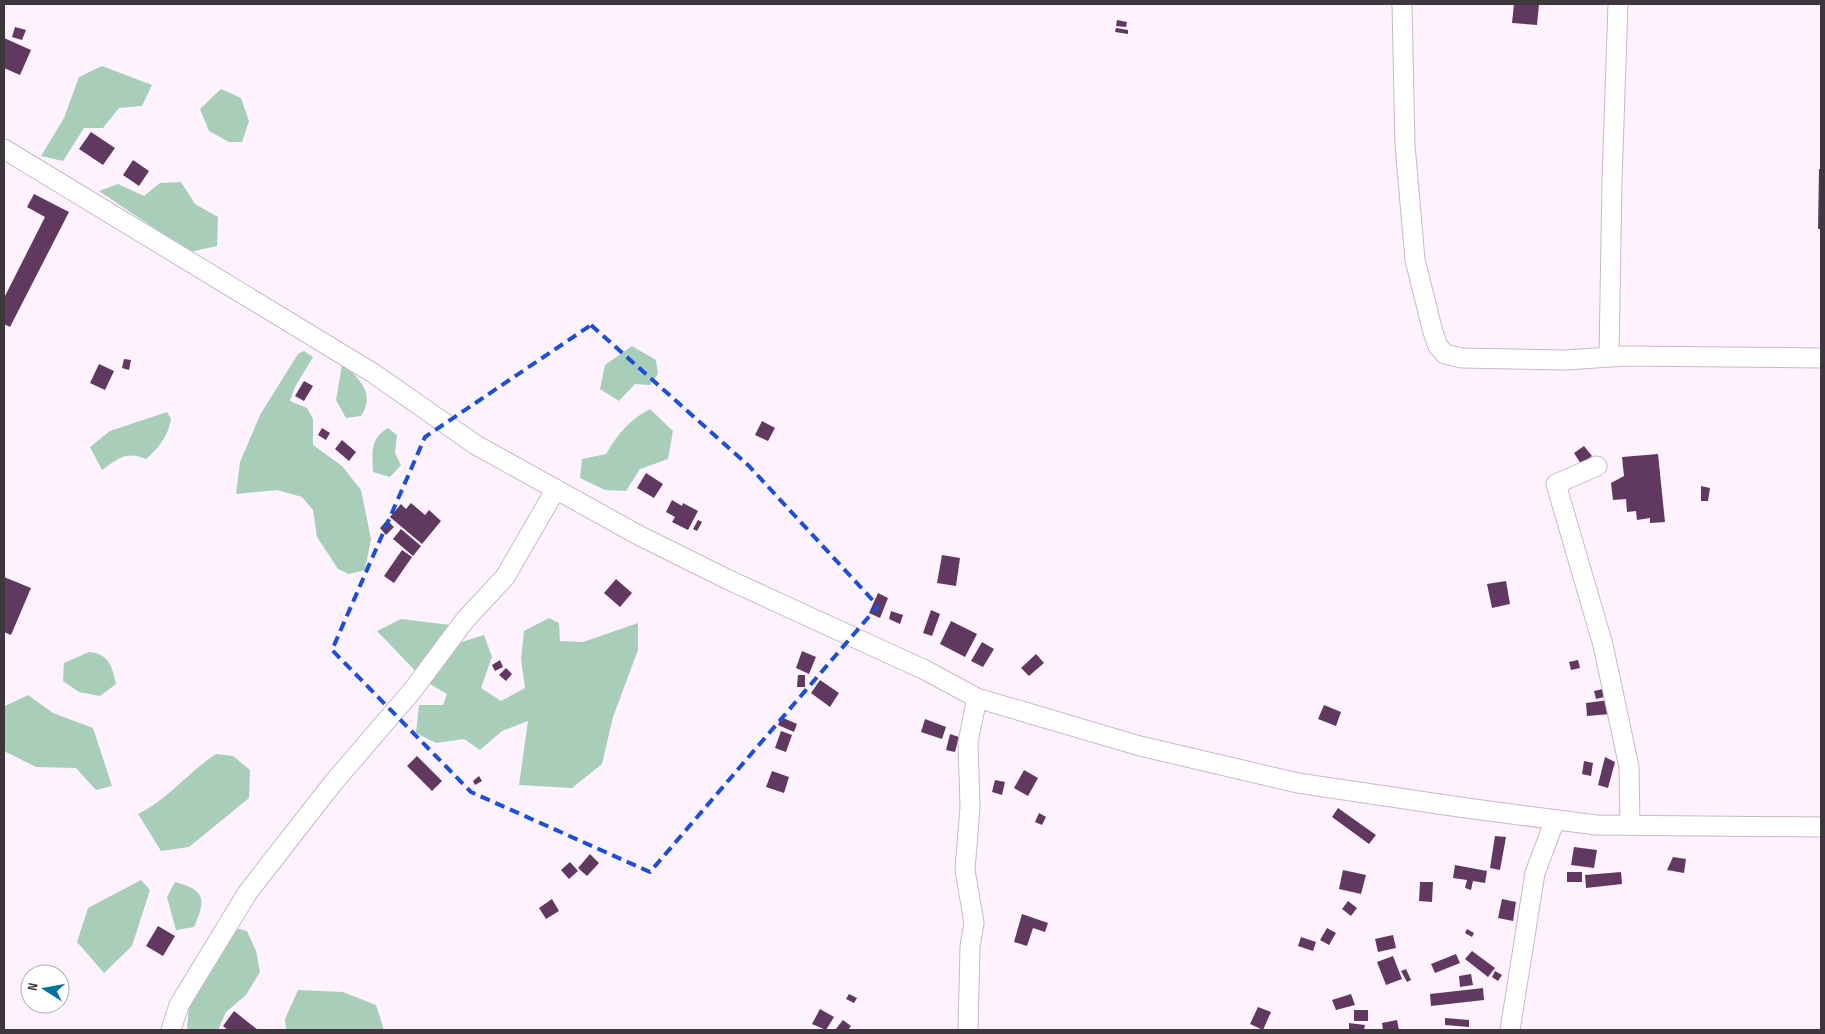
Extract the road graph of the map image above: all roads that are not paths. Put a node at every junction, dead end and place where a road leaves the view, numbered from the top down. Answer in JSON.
{"nodes":[{"id":1,"x":1402,"y":4,"type":"edge"},
{"id":2,"x":1618,"y":4,"type":"edge"},
{"id":3,"x":4,"y":149,"type":"edge"},
{"id":4,"x":1609,"y":357,"type":"junction"},
{"id":5,"x":1821,"y":358,"type":"edge"},
{"id":6,"x":1597,"y":466,"type":"dead end"},
{"id":7,"x":556,"y":489,"type":"junction"},
{"id":8,"x":977,"y":698,"type":"junction"},
{"id":9,"x":1555,"y":820,"type":"junction"},
{"id":10,"x":1630,"y":825,"type":"junction"},
{"id":11,"x":1821,"y":827,"type":"edge"},
{"id":12,"x":171,"y":1030,"type":"edge"},
{"id":13,"x":968,"y":1030,"type":"edge"},
{"id":14,"x":1510,"y":1030,"type":"edge"}],
"edges":[{"from":1,"to":4,"type":"street"},
{"from":2,"to":4,"type":"street"},
{"from":3,"to":7,"type":"street"},
{"from":4,"to":5,"type":"street"},
{"from":6,"to":10,"type":"street"},
{"from":7,"to":8,"type":"street"},
{"from":7,"to":12,"type":"street"},
{"from":8,"to":9,"type":"street"},
{"from":8,"to":13,"type":"street"},
{"from":9,"to":10,"type":"street"},
{"from":9,"to":14,"type":"street"},
{"from":10,"to":11,"type":"street"}]}
